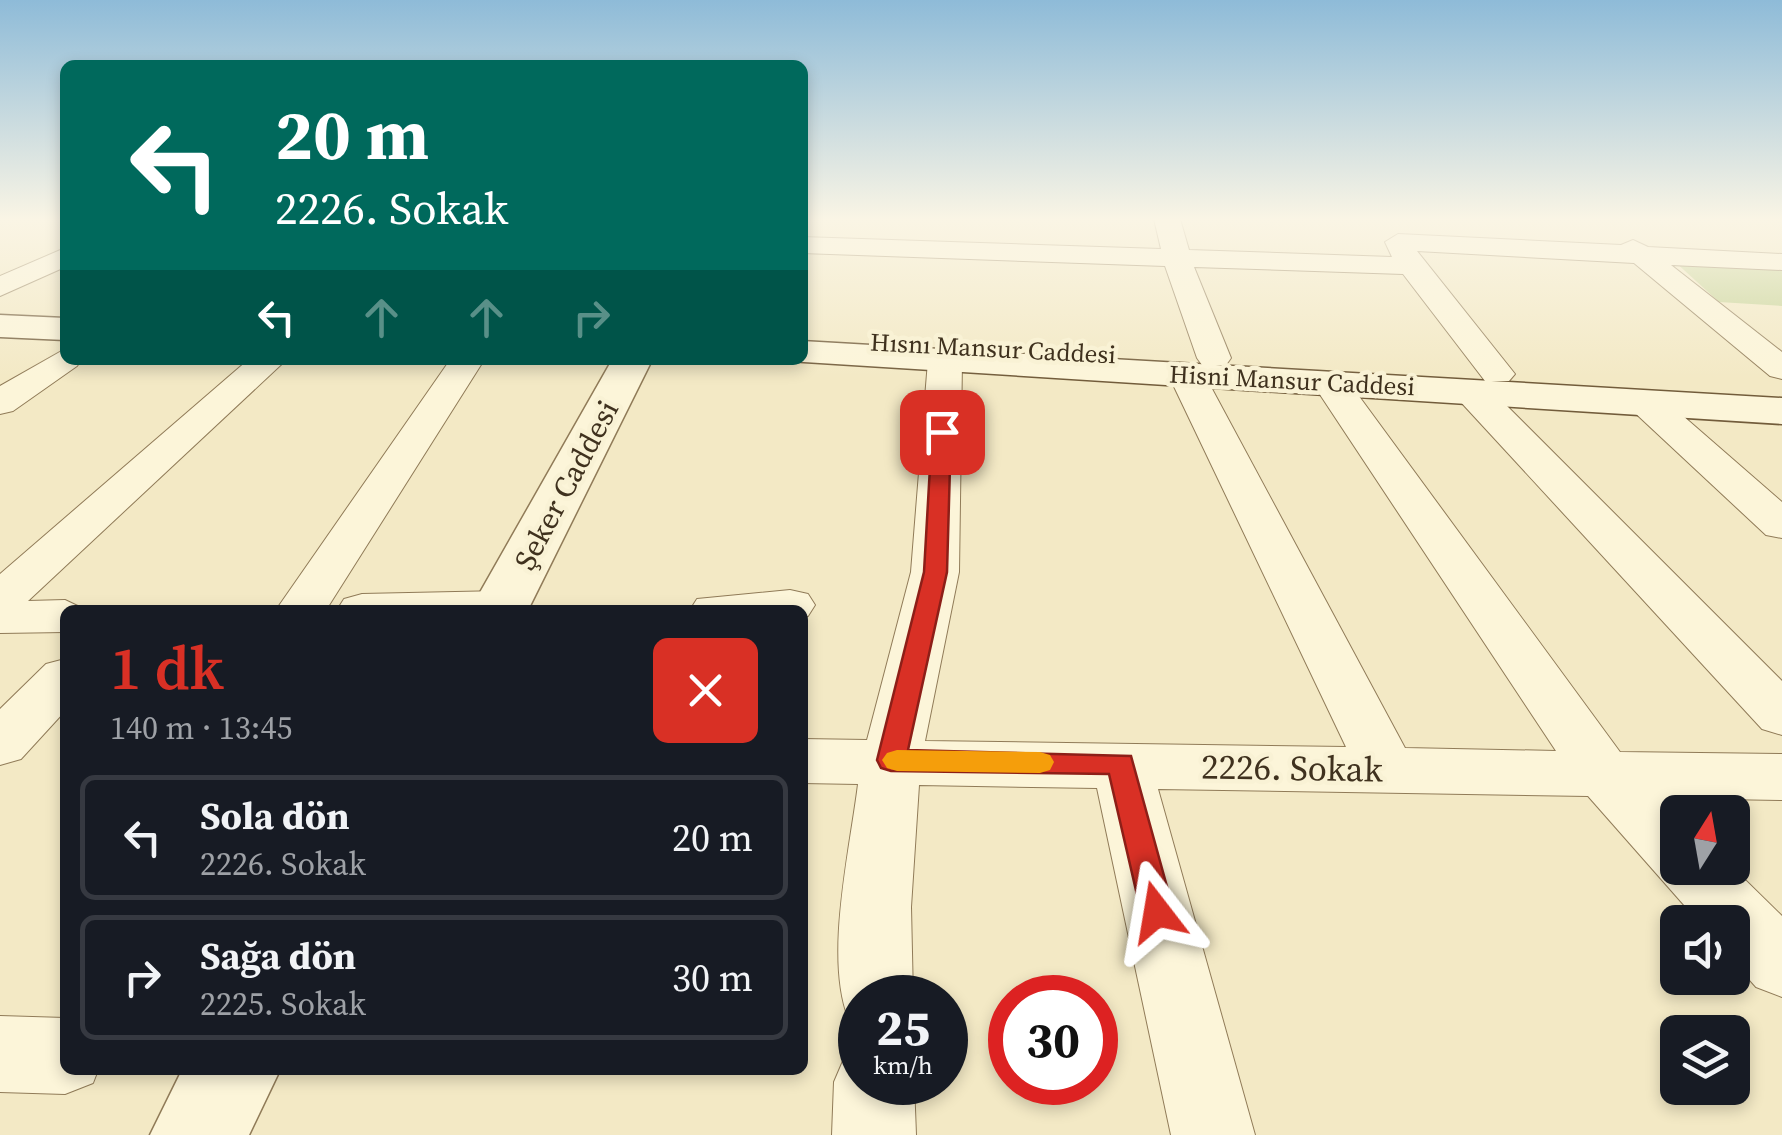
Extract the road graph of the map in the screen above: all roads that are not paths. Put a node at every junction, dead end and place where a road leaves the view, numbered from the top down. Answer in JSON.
{"nodes":[{"id":1,"x":32,"y":272,"type":"edge"},
{"id":2,"x":1182,"y":272,"type":"edge"},
{"id":3,"x":1416,"y":272,"type":"edge"},
{"id":4,"x":1662,"y":272,"type":"edge"},
{"id":5,"x":0,"y":287,"type":"edge"},
{"id":6,"x":0,"y":312,"type":"edge"},
{"id":7,"x":60,"y":314,"type":"edge"},
{"id":8,"x":0,"y":326,"type":"edge"},
{"id":9,"x":60,"y":328,"type":"edge"},
{"id":10,"x":808,"y":339,"type":"edge"},
{"id":11,"x":808,"y":353,"type":"edge"},
{"id":12,"x":944,"y":361,"type":"junction"},
{"id":13,"x":60,"y":362,"type":"edge"},
{"id":14,"x":263,"y":365,"type":"edge"},
{"id":15,"x":464,"y":365,"type":"edge"},
{"id":16,"x":629,"y":365,"type":"edge"},
{"id":17,"x":1200,"y":366,"type":"junction"},
{"id":18,"x":1782,"y":369,"type":"edge"},
{"id":19,"x":1329,"y":381,"type":"junction"},
{"id":20,"x":1484,"y":382,"type":"junction"},
{"id":21,"x":1782,"y":390,"type":"edge"},
{"id":22,"x":1646,"y":403,"type":"junction"},
{"id":23,"x":0,"y":404,"type":"edge"},
{"id":24,"x":1782,"y":411,"type":"edge"},
{"id":25,"x":1782,"y":525,"type":"edge"},
{"id":26,"x":0,"y":600,"type":"edge"},
{"id":27,"x":305,"y":605,"type":"edge"},
{"id":28,"x":503,"y":605,"type":"edge"},
{"id":29,"x":60,"y":616,"type":"edge"},
{"id":30,"x":0,"y":617,"type":"edge"},
{"id":31,"x":60,"y":682,"type":"edge"},
{"id":32,"x":1782,"y":715,"type":"edge"},
{"id":33,"x":0,"y":744,"type":"edge"},
{"id":34,"x":891,"y":760,"type":"junction"},
{"id":35,"x":808,"y":761,"type":"edge"},
{"id":36,"x":1120,"y":763,"type":"junction"},
{"id":37,"x":1387,"y":770,"type":"junction"},
{"id":38,"x":1602,"y":772,"type":"junction"},
{"id":39,"x":1782,"y":777,"type":"edge"},
{"id":40,"x":1660,"y":834,"type":"edge"},
{"id":41,"x":1707,"y":885,"type":"edge"},
{"id":42,"x":1782,"y":964,"type":"edge"},
{"id":43,"x":876,"y":975,"type":"edge"},
{"id":44,"x":0,"y":1054,"type":"edge"},
{"id":45,"x":60,"y":1056,"type":"edge"},
{"id":46,"x":231,"y":1075,"type":"edge"},
{"id":47,"x":874,"y":1105,"type":"edge"},
{"id":48,"x":198,"y":1135,"type":"edge"},
{"id":49,"x":874,"y":1135,"type":"edge"},
{"id":50,"x":1213,"y":1135,"type":"edge"}],
"edges":[{"from":1,"to":5,"type":"street"},
{"from":2,"to":17,"type":"street"},
{"from":3,"to":20,"type":"street"},
{"from":4,"to":18,"type":"street"},
{"from":6,"to":7,"type":"main road"},
{"from":8,"to":9,"type":"main road"},
{"from":10,"to":17,"type":"main road","name":"Hısnı Mansur Caddesi"},
{"from":11,"to":12,"type":"main road","name":"Hisni Mansur Caddesi"},
{"from":12,"to":17,"type":"main road","name":"Hisni Mansur Caddesi"},
{"from":12,"to":34,"type":"street"},
{"from":13,"to":23,"type":"street"},
{"from":14,"to":26,"type":"street"},
{"from":15,"to":27,"type":"street"},
{"from":16,"to":28,"type":"main road","name":"Şeker Caddesi"},
{"from":17,"to":19,"type":"main road","name":"Hisni Mansur Caddesi"},
{"from":17,"to":20,"type":"main road","name":"Hısnı Mansur Caddesi"},
{"from":17,"to":37,"type":"street"},
{"from":19,"to":20,"type":"main road","name":"Hisni Mansur Caddesi"},
{"from":19,"to":38,"type":"street"},
{"from":20,"to":21,"type":"main road","name":"Hısnı Mansur Caddesi"},
{"from":20,"to":22,"type":"main road","name":"Hisni Mansur Caddesi"},
{"from":20,"to":32,"type":"street"},
{"from":22,"to":24,"type":"main road","name":"Hisni Mansur Caddesi"},
{"from":22,"to":25,"type":"street"},
{"from":29,"to":30,"type":"street"},
{"from":31,"to":33,"type":"street"},
{"from":34,"to":35,"type":"street","name":"2226. Sokak"},
{"from":34,"to":36,"type":"street","name":"2226. Sokak"},
{"from":34,"to":43,"type":"street"},
{"from":36,"to":37,"type":"street","name":"2226. Sokak"},
{"from":36,"to":50,"type":"street"},
{"from":37,"to":38,"type":"street","name":"2226. Sokak"},
{"from":38,"to":39,"type":"street","name":"2226. Sokak"},
{"from":38,"to":40,"type":"street"},
{"from":41,"to":42,"type":"street"},
{"from":44,"to":45,"type":"street"},
{"from":46,"to":48,"type":"main road"},
{"from":47,"to":49,"type":"street"}]}
